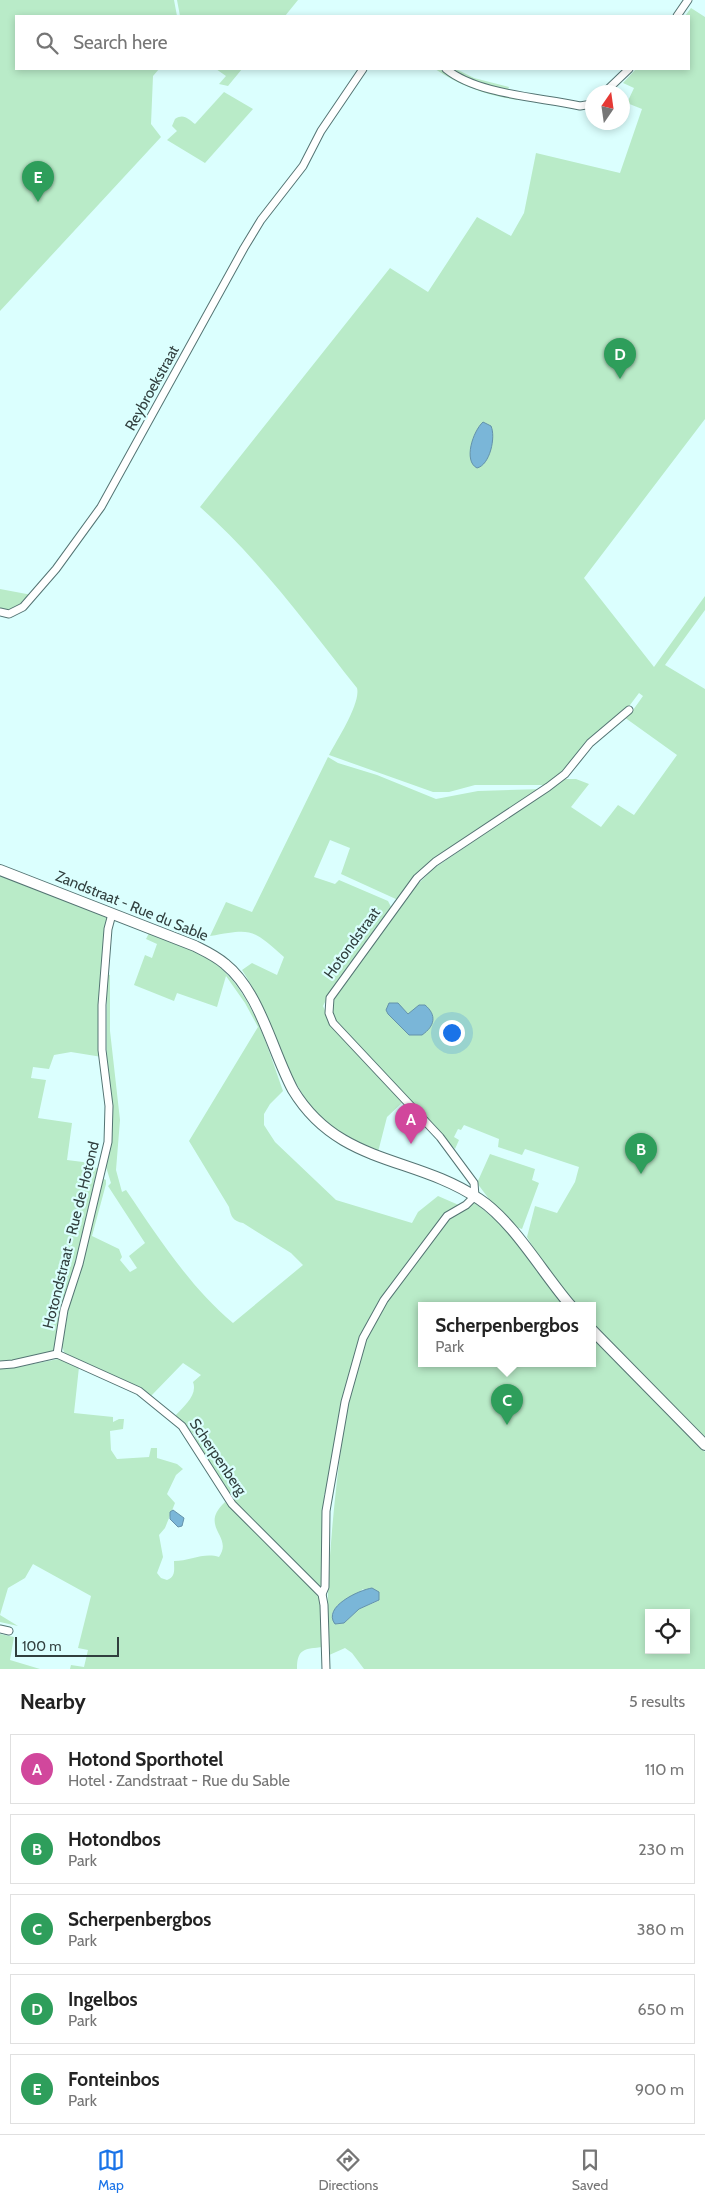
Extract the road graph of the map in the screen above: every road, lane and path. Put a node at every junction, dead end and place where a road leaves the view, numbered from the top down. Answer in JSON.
{"nodes":[{"id":1,"x":688,"y":0,"type":"edge"},
{"id":2,"x":678,"y":15,"type":"edge"},
{"id":3,"x":362,"y":70,"type":"edge"},
{"id":4,"x":448,"y":70,"type":"edge"},
{"id":5,"x":628,"y":70,"type":"edge"},
{"id":6,"x":612,"y":85,"type":"edge"},
{"id":7,"x":585,"y":105,"type":"edge"},
{"id":8,"x":0,"y":612,"type":"edge"},
{"id":9,"x":629,"y":710,"type":"dead end"},
{"id":10,"x":0,"y":870,"type":"edge"},
{"id":11,"x":112,"y":914,"type":"junction"},
{"id":12,"x":472,"y":1198,"type":"junction"},
{"id":13,"x":567,"y":1302,"type":"edge"},
{"id":14,"x":596,"y":1334,"type":"edge"},
{"id":15,"x":57,"y":1354,"type":"junction"},
{"id":16,"x":0,"y":1364,"type":"edge"},
{"id":17,"x":705,"y":1445,"type":"edge"},
{"id":18,"x":322,"y":1594,"type":"junction"},
{"id":19,"x":0,"y":1629,"type":"edge"},
{"id":20,"x":9,"y":1631,"type":"dead end"},
{"id":21,"x":326,"y":1669,"type":"edge"}],
"edges":[{"from":1,"to":2,"type":"street"},
{"from":3,"to":8,"type":"street","name":"Reybroekstraat"},
{"from":4,"to":7,"type":"street"},
{"from":5,"to":6,"type":"street"},
{"from":9,"to":12,"type":"street","name":"Hotondstraat"},
{"from":10,"to":11,"type":"main road","name":"Zandstraat - Rue du Sable"},
{"from":11,"to":12,"type":"main road","name":"Zandstraat - Rue du Sable"},
{"from":11,"to":15,"type":"street","name":"Hotondstraat - Rue de Hotond"},
{"from":12,"to":13,"type":"main road","name":"Zandstraat - Rue du Sable"},
{"from":12,"to":18,"type":"street"},
{"from":14,"to":17,"type":"main road"},
{"from":15,"to":16,"type":"street"},
{"from":15,"to":18,"type":"street","name":"Scherpenberg"},
{"from":18,"to":21,"type":"street"},
{"from":19,"to":20,"type":"street"}]}
